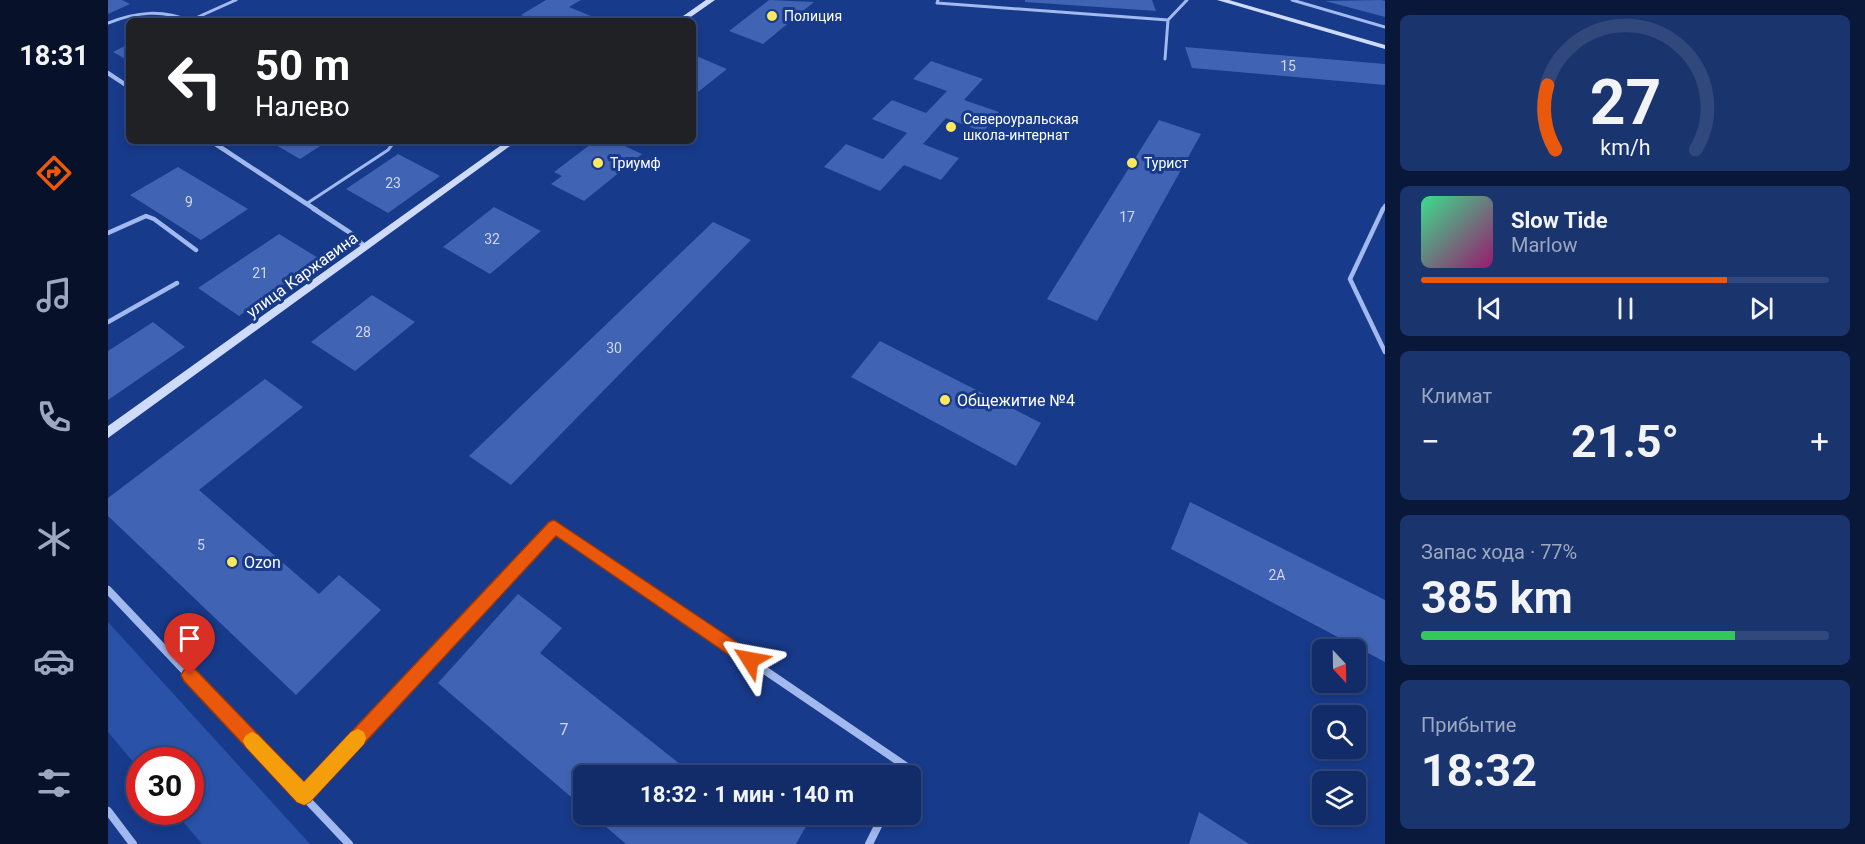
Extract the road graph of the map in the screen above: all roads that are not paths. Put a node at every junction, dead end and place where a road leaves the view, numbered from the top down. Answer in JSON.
{"nodes":[{"id":1,"x":236,"y":0,"type":"edge"},
{"id":2,"x":711,"y":0,"type":"edge"},
{"id":3,"x":938,"y":0,"type":"edge"},
{"id":4,"x":1186,"y":0,"type":"edge"},
{"id":5,"x":1221,"y":0,"type":"edge"},
{"id":6,"x":1292,"y":0,"type":"edge"},
{"id":7,"x":183,"y":18,"type":"edge"},
{"id":8,"x":196,"y":18,"type":"edge"},
{"id":9,"x":684,"y":18,"type":"edge"},
{"id":10,"x":1168,"y":20,"type":"junction"},
{"id":11,"x":108,"y":23,"type":"edge"},
{"id":12,"x":1385,"y":27,"type":"edge"},
{"id":13,"x":1385,"y":47,"type":"edge"},
{"id":14,"x":1165,"y":59,"type":"dead end"},
{"id":15,"x":108,"y":73,"type":"edge"},
{"id":16,"x":126,"y":85,"type":"edge"},
{"id":17,"x":216,"y":144,"type":"edge"},
{"id":18,"x":393,"y":144,"type":"edge"},
{"id":19,"x":509,"y":144,"type":"edge"},
{"id":20,"x":306,"y":204,"type":"junction"},
{"id":21,"x":1385,"y":204,"type":"edge"},
{"id":22,"x":108,"y":233,"type":"edge"},
{"id":23,"x":365,"y":248,"type":"junction"},
{"id":24,"x":196,"y":250,"type":"dead end"},
{"id":25,"x":177,"y":283,"type":"dead end"},
{"id":26,"x":108,"y":322,"type":"edge"},
{"id":27,"x":1385,"y":352,"type":"edge"},
{"id":28,"x":108,"y":433,"type":"edge"},
{"id":29,"x":108,"y":590,"type":"edge"},
{"id":30,"x":905,"y":765,"type":"edge"},
{"id":31,"x":304,"y":795,"type":"junction"},
{"id":32,"x":108,"y":811,"type":"edge"},
{"id":33,"x":878,"y":825,"type":"edge"},
{"id":34,"x":133,"y":844,"type":"edge"},
{"id":35,"x":349,"y":844,"type":"edge"},
{"id":36,"x":869,"y":844,"type":"edge"}],
"edges":[{"from":1,"to":8,"type":"lane"},
{"from":2,"to":9,"type":"street"},
{"from":3,"to":10,"type":"lane"},
{"from":4,"to":10,"type":"lane"},
{"from":5,"to":13,"type":"street"},
{"from":6,"to":12,"type":"lane"},
{"from":7,"to":11,"type":"lane"},
{"from":10,"to":14,"type":"lane"},
{"from":15,"to":16,"type":"street"},
{"from":17,"to":20,"type":"street"},
{"from":18,"to":20,"type":"lane"},
{"from":19,"to":23,"type":"street","name":"улица Каржавина"},
{"from":20,"to":23,"type":"street"},
{"from":21,"to":27,"type":"lane"},
{"from":22,"to":24,"type":"lane"},
{"from":23,"to":28,"type":"street","name":"улица Каржавина"},
{"from":25,"to":26,"type":"lane"},
{"from":29,"to":31,"type":"street"},
{"from":30,"to":31,"type":"street"},
{"from":31,"to":35,"type":"street"},
{"from":32,"to":34,"type":"street"},
{"from":33,"to":36,"type":"street"}]}
